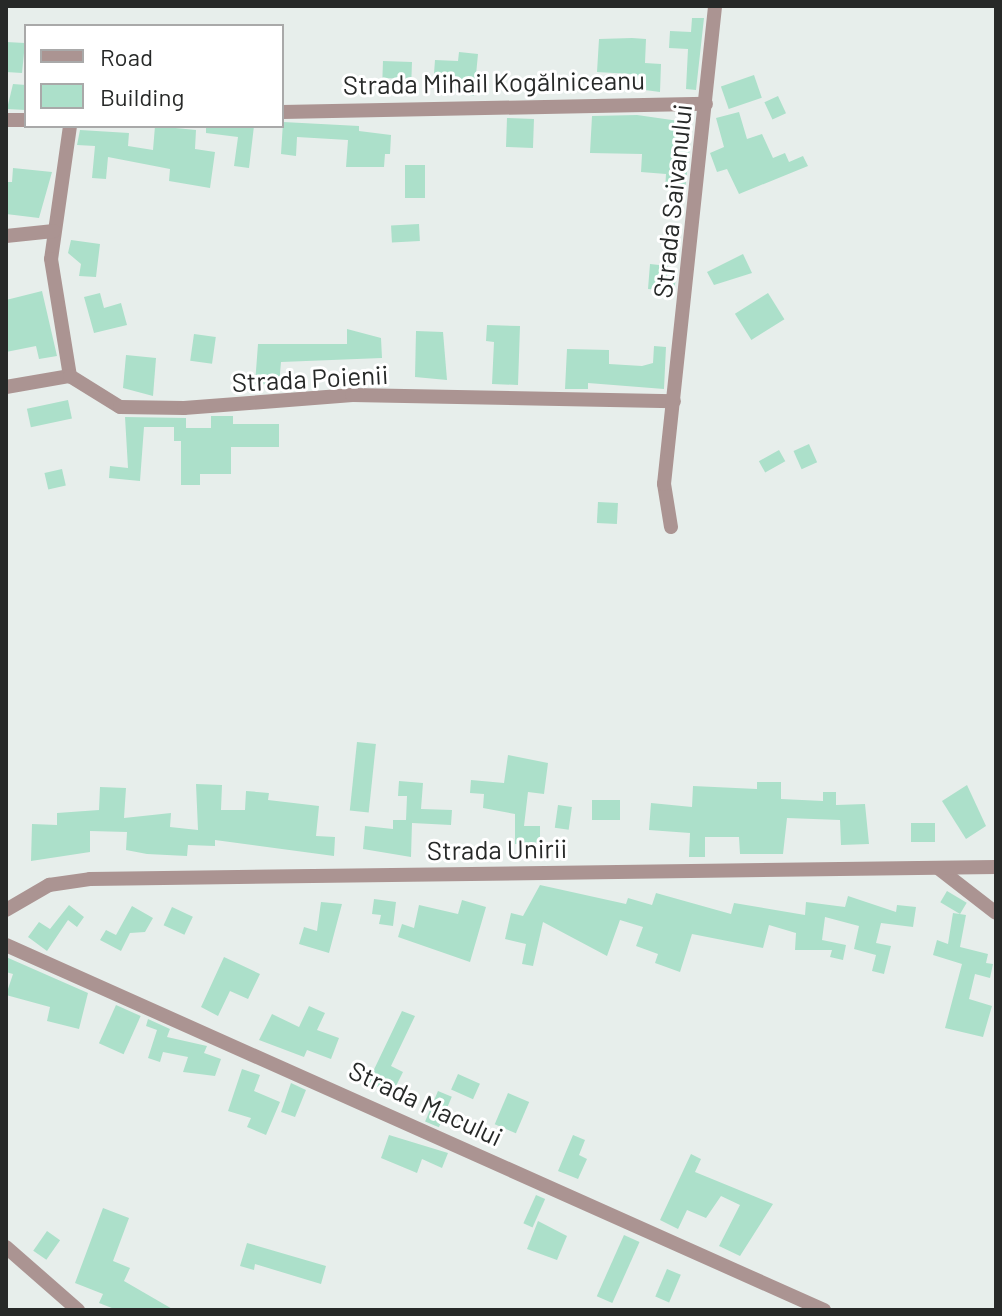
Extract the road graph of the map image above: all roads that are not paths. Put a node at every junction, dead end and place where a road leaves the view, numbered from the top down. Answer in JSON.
{"nodes":[{"id":1,"x":715,"y":6,"type":"edge"},
{"id":2,"x":706,"y":104,"type":"junction"},
{"id":3,"x":284,"y":112,"type":"edge"},
{"id":4,"x":70,"y":128,"type":"edge"},
{"id":5,"x":54,"y":231,"type":"junction"},
{"id":6,"x":6,"y":236,"type":"edge"},
{"id":7,"x":70,"y":376,"type":"junction"},
{"id":8,"x":6,"y":387,"type":"edge"},
{"id":9,"x":674,"y":401,"type":"junction"},
{"id":10,"x":671,"y":527,"type":"dead end"},
{"id":11,"x":996,"y":867,"type":"edge"},
{"id":12,"x":938,"y":868,"type":"junction"},
{"id":13,"x":6,"y":910,"type":"edge"},
{"id":14,"x":996,"y":913,"type":"edge"},
{"id":15,"x":6,"y":945,"type":"edge"},
{"id":16,"x":6,"y":1247,"type":"edge"},
{"id":17,"x":78,"y":1310,"type":"edge"},
{"id":18,"x":824,"y":1310,"type":"edge"}],
"edges":[{"from":1,"to":2,"type":"street","name":"Strada Saivanului"},
{"from":2,"to":3,"type":"street","name":"Strada Mihail Kogălniceanu"},
{"from":2,"to":9,"type":"street","name":"Strada Saivanului"},
{"from":4,"to":5,"type":"street"},
{"from":5,"to":6,"type":"street"},
{"from":5,"to":7,"type":"street"},
{"from":7,"to":8,"type":"street"},
{"from":7,"to":9,"type":"street","name":"Strada Poienii"},
{"from":9,"to":10,"type":"street","name":"Strada Saivanului"},
{"from":11,"to":12,"type":"street","name":"Strada Unirii"},
{"from":12,"to":13,"type":"street","name":"Strada Unirii"},
{"from":12,"to":14,"type":"street"},
{"from":15,"to":18,"type":"street","name":"Strada Macului"},
{"from":16,"to":17,"type":"street"}]}
